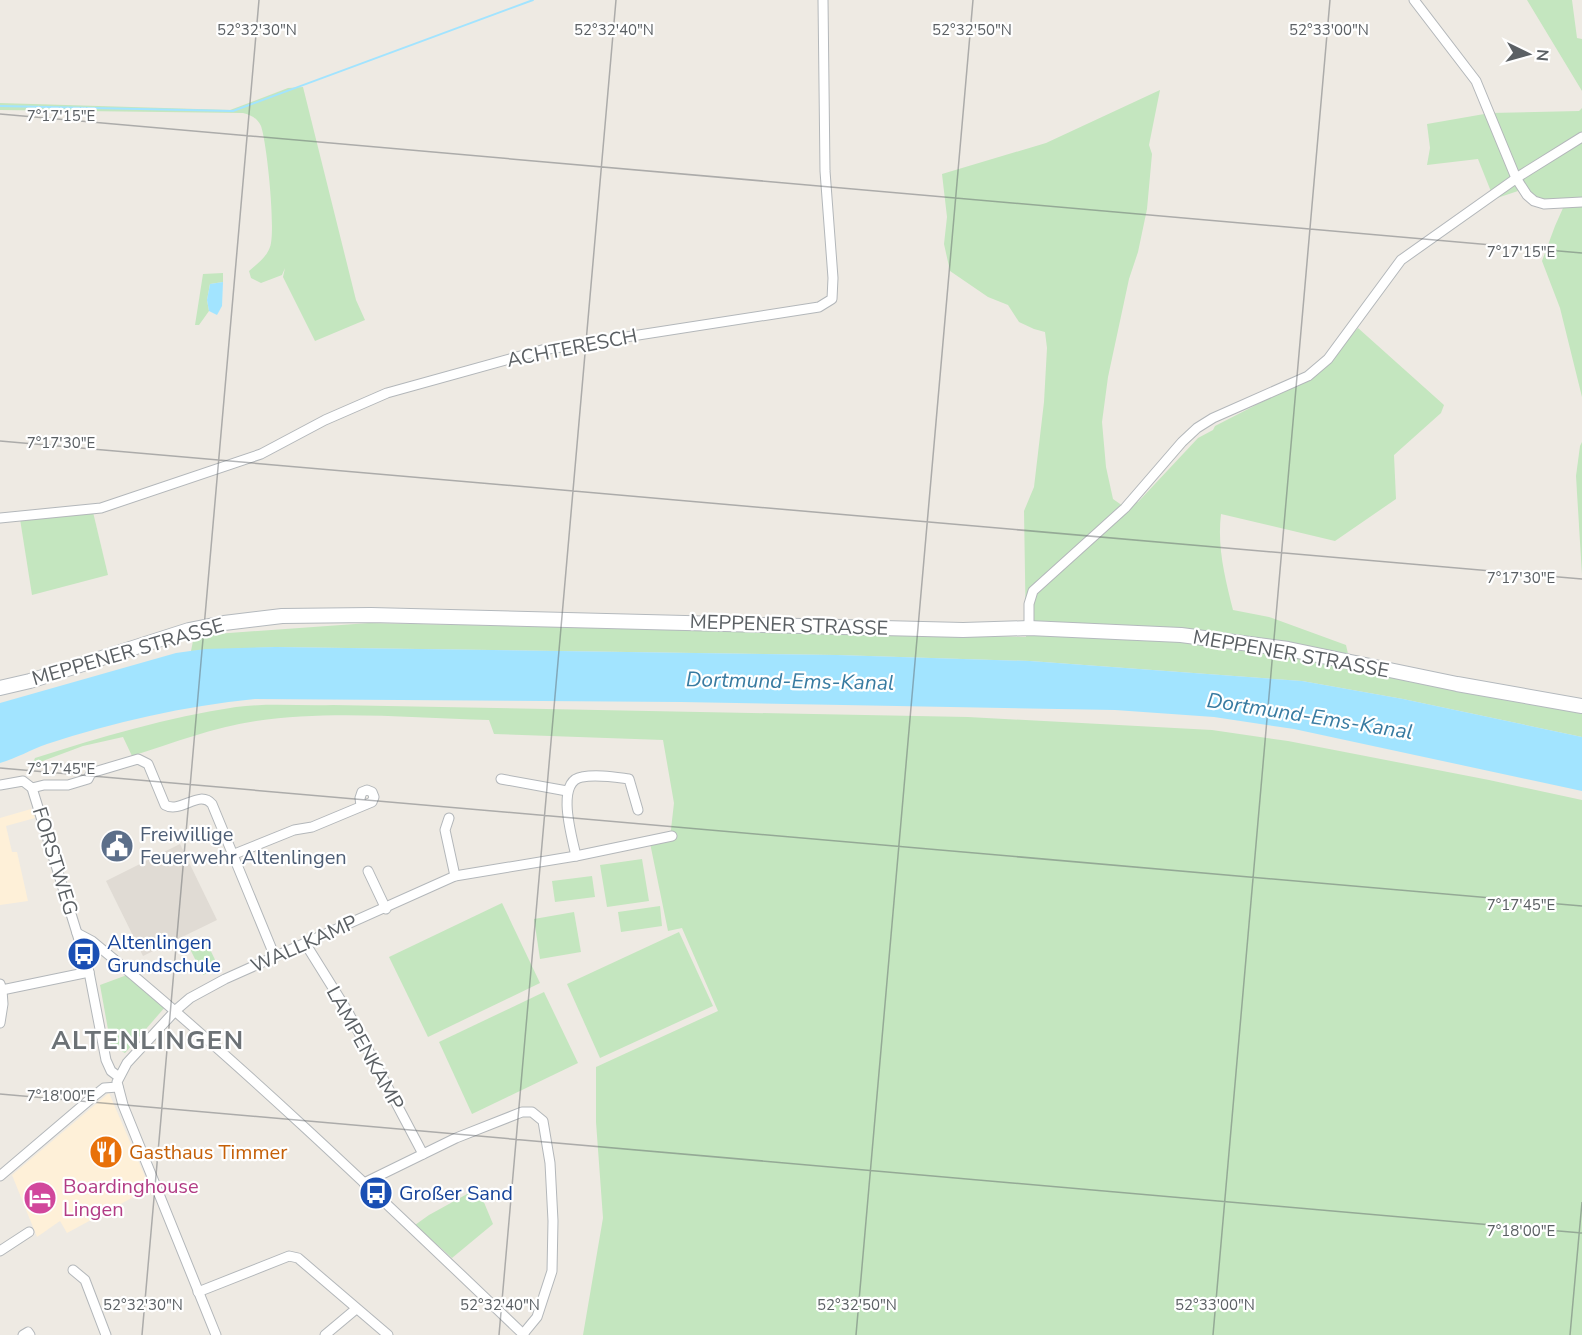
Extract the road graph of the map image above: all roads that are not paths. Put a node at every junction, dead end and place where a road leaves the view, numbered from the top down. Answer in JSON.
{"nodes":[{"id":1,"x":823,"y":0,"type":"edge"},
{"id":2,"x":1414,"y":0,"type":"edge"},
{"id":3,"x":1582,"y":136,"type":"edge"},
{"id":4,"x":1516,"y":178,"type":"junction"},
{"id":5,"x":1582,"y":202,"type":"edge"},
{"id":6,"x":0,"y":518,"type":"edge"},
{"id":7,"x":1029,"y":628,"type":"junction"},
{"id":8,"x":0,"y":688,"type":"edge"},
{"id":9,"x":1582,"y":706,"type":"edge"},
{"id":10,"x":501,"y":779,"type":"dead end"},
{"id":11,"x":0,"y":785,"type":"edge"},
{"id":12,"x":32,"y":788,"type":"junction"},
{"id":13,"x":567,"y":791,"type":"junction"},
{"id":14,"x":361,"y":806,"type":"dead end"},
{"id":15,"x":638,"y":810,"type":"dead end"},
{"id":16,"x":449,"y":818,"type":"dead end"},
{"id":17,"x":672,"y":837,"type":"dead end"},
{"id":18,"x":232,"y":855,"type":"junction"},
{"id":19,"x":576,"y":856,"type":"junction"},
{"id":20,"x":368,"y":871,"type":"dead end"},
{"id":21,"x":455,"y":876,"type":"junction"},
{"id":22,"x":386,"y":909,"type":"junction"},
{"id":23,"x":77,"y":933,"type":"junction"},
{"id":24,"x":305,"y":944,"type":"junction"},
{"id":25,"x":275,"y":957,"type":"junction"},
{"id":26,"x":89,"y":972,"type":"junction"},
{"id":27,"x":1,"y":987,"type":"edge"},
{"id":28,"x":176,"y":1010,"type":"junction"},
{"id":29,"x":0,"y":1023,"type":"edge"},
{"id":30,"x":118,"y":1082,"type":"junction"},
{"id":31,"x":423,"y":1154,"type":"junction"},
{"id":32,"x":0,"y":1176,"type":"edge"},
{"id":33,"x":364,"y":1183,"type":"junction"},
{"id":34,"x":29,"y":1232,"type":"dead end"},
{"id":35,"x":0,"y":1251,"type":"edge"},
{"id":36,"x":73,"y":1270,"type":"dead end"},
{"id":37,"x":198,"y":1292,"type":"junction"},
{"id":38,"x":356,"y":1309,"type":"junction"},
{"id":39,"x":524,"y":1334,"type":"edge"},
{"id":40,"x":23,"y":1335,"type":"edge"},
{"id":41,"x":30,"y":1335,"type":"edge"},
{"id":42,"x":106,"y":1335,"type":"edge"},
{"id":43,"x":216,"y":1335,"type":"edge"},
{"id":44,"x":325,"y":1335,"type":"edge"},
{"id":45,"x":388,"y":1335,"type":"edge"}],
"edges":[{"from":1,"to":6,"type":"street","name":"ACHTERESCH"},
{"from":2,"to":4,"type":"street"},
{"from":3,"to":4,"type":"street"},
{"from":4,"to":5,"type":"street"},
{"from":4,"to":7,"type":"street"},
{"from":7,"to":8,"type":"main road","name":"MEPPENER STRASSE"},
{"from":7,"to":9,"type":"main road","name":"MEPPENER STRASSE"},
{"from":10,"to":13,"type":"street"},
{"from":11,"to":12,"type":"street","name":"FORSTWEG"},
{"from":12,"to":18,"type":"street"},
{"from":12,"to":23,"type":"street","name":"FORSTWEG"},
{"from":13,"to":15,"type":"street"},
{"from":13,"to":19,"type":"street"},
{"from":14,"to":18,"type":"street"},
{"from":16,"to":21,"type":"street"},
{"from":17,"to":19,"type":"street","name":"WALLKAMP"},
{"from":18,"to":25,"type":"street"},
{"from":19,"to":21,"type":"street","name":"WALLKAMP"},
{"from":20,"to":22,"type":"street"},
{"from":21,"to":22,"type":"street","name":"WALLKAMP"},
{"from":22,"to":24,"type":"street","name":"WALLKAMP"},
{"from":23,"to":26,"type":"street","name":"FORSTWEG"},
{"from":23,"to":28,"type":"street","name":"FORSTWEG"},
{"from":24,"to":25,"type":"street","name":"WALLKAMP"},
{"from":24,"to":31,"type":"street","name":"LAMPENKAMP"},
{"from":25,"to":28,"type":"street","name":"WALLKAMP"},
{"from":26,"to":27,"type":"street"},
{"from":26,"to":30,"type":"street","name":"FORSTWEG"},
{"from":27,"to":29,"type":"street"},
{"from":28,"to":30,"type":"street","name":"WALLKAMP"},
{"from":28,"to":33,"type":"street","name":"FORSTWEG"},
{"from":30,"to":32,"type":"street"},
{"from":30,"to":37,"type":"street","name":"FORSTWEG"},
{"from":31,"to":33,"type":"street"},
{"from":31,"to":39,"type":"street"},
{"from":33,"to":39,"type":"street","name":"FORSTWEG"},
{"from":34,"to":35,"type":"street"},
{"from":36,"to":42,"type":"street"},
{"from":37,"to":38,"type":"street"},
{"from":37,"to":43,"type":"street","name":"FORSTWEG"},
{"from":38,"to":44,"type":"street"},
{"from":38,"to":45,"type":"street"},
{"from":40,"to":41,"type":"street"}]}
